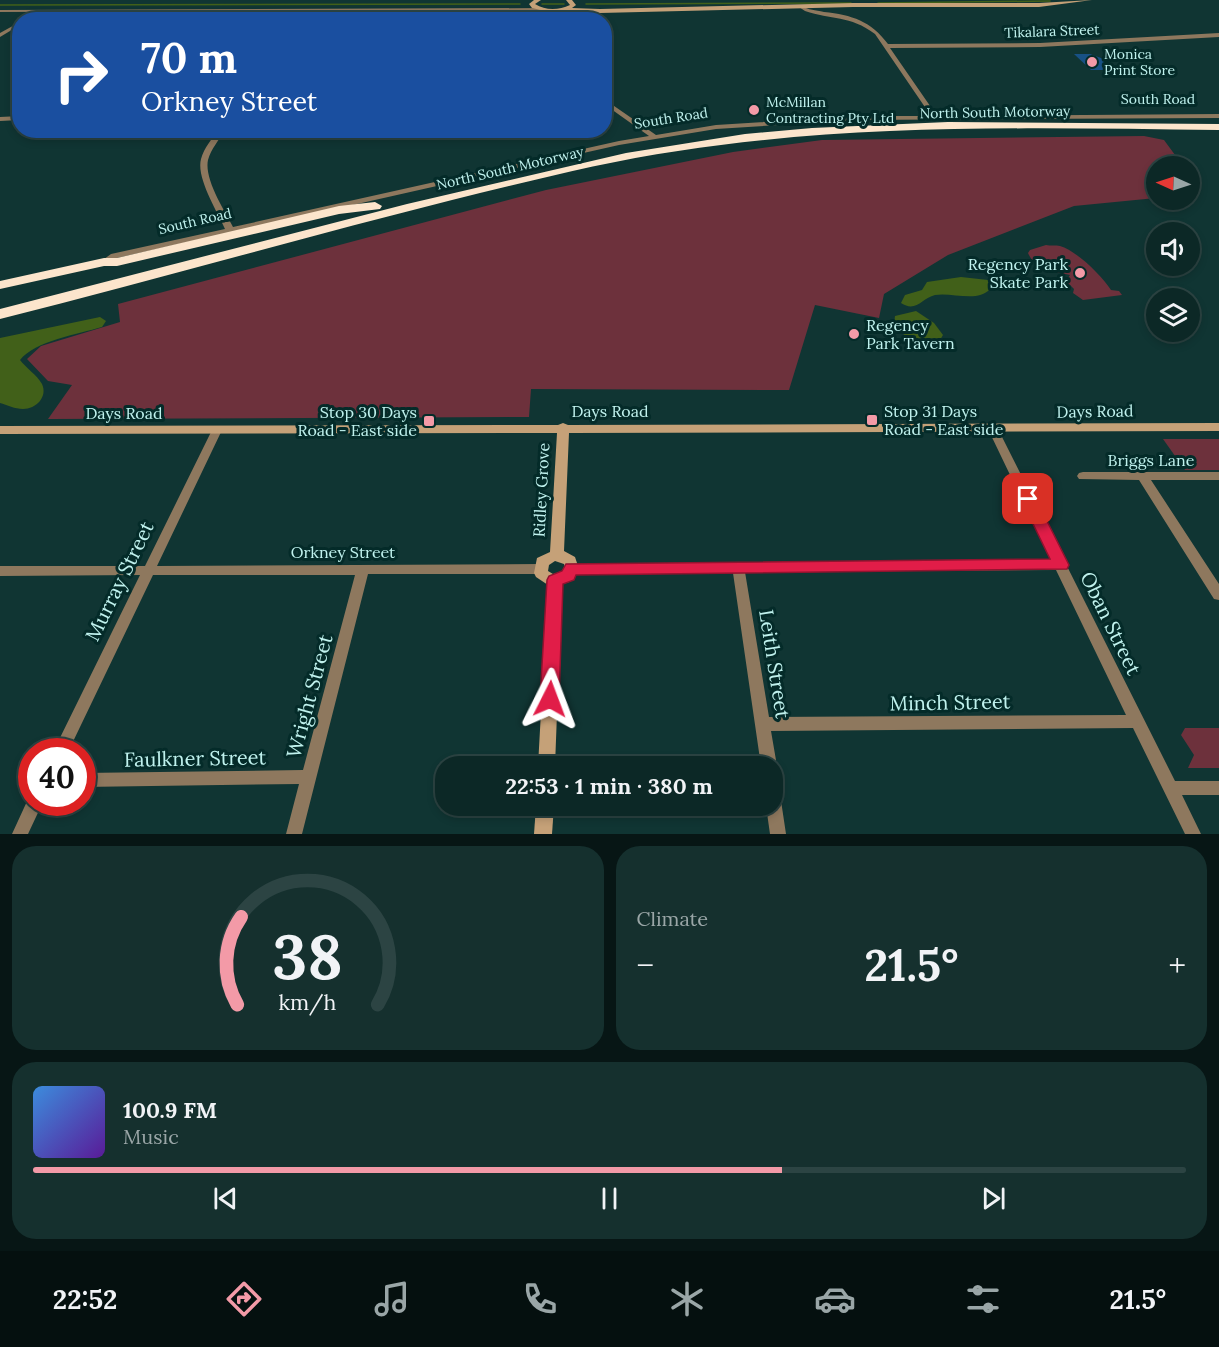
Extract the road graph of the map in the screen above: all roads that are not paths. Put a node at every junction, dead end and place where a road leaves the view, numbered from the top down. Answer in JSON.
{"nodes":[{"id":1,"x":1089,"y":0,"type":"edge"},
{"id":2,"x":534,"y":2,"type":"edge"},
{"id":3,"x":571,"y":2,"type":"edge"},
{"id":4,"x":801,"y":7,"type":"junction"},
{"id":5,"x":812,"y":7,"type":"junction"},
{"id":6,"x":520,"y":9,"type":"junction"},
{"id":7,"x":543,"y":10,"type":"junction"},
{"id":8,"x":561,"y":10,"type":"junction"},
{"id":9,"x":609,"y":10,"type":"junction"},
{"id":10,"x":0,"y":11,"type":"edge"},
{"id":11,"x":37,"y":11,"type":"joint"},
{"id":12,"x":316,"y":11,"type":"joint"},
{"id":13,"x":558,"y":12,"type":"edge"},
{"id":14,"x":820,"y":12,"type":"junction"},
{"id":15,"x":1219,"y":35,"type":"edge"},
{"id":16,"x":886,"y":46,"type":"junction"},
{"id":17,"x":612,"y":107,"type":"edge"},
{"id":18,"x":934,"y":116,"type":"junction"},
{"id":19,"x":1219,"y":116,"type":"edge"},
{"id":20,"x":1219,"y":120,"type":"edge"},
{"id":21,"x":1219,"y":127,"type":"edge"},
{"id":22,"x":653,"y":136,"type":"junction"},
{"id":23,"x":216,"y":138,"type":"edge"},
{"id":24,"x":380,"y":205,"type":"junction"},
{"id":25,"x":230,"y":230,"type":"junction"},
{"id":26,"x":104,"y":262,"type":"junction"},
{"id":27,"x":0,"y":285,"type":"edge"},
{"id":28,"x":0,"y":305,"type":"edge"},
{"id":29,"x":2,"y":321,"type":"edge"},
{"id":30,"x":1219,"y":427,"type":"edge"},
{"id":31,"x":563,"y":428,"type":"junction"},
{"id":32,"x":993,"y":429,"type":"junction"},
{"id":33,"x":0,"y":430,"type":"edge"},
{"id":34,"x":218,"y":430,"type":"junction"},
{"id":35,"x":1083,"y":476,"type":"dead end"},
{"id":36,"x":1219,"y":476,"type":"edge"},
{"id":37,"x":1143,"y":477,"type":"junction"},
{"id":38,"x":557,"y":555,"type":"junction"},
{"id":39,"x":1061,"y":565,"type":"junction"},
{"id":40,"x":738,"y":567,"type":"junction"},
{"id":41,"x":363,"y":569,"type":"junction"},
{"id":42,"x":540,"y":569,"type":"junction"},
{"id":43,"x":572,"y":569,"type":"junction"},
{"id":44,"x":147,"y":570,"type":"junction"},
{"id":45,"x":0,"y":571,"type":"edge"},
{"id":46,"x":555,"y":580,"type":"junction"},
{"id":47,"x":1219,"y":596,"type":"edge"},
{"id":48,"x":1137,"y":721,"type":"junction"},
{"id":49,"x":763,"y":724,"type":"junction"},
{"id":50,"x":67,"y":738,"type":"edge"},
{"id":51,"x":547,"y":756,"type":"edge"},
{"id":52,"x":768,"y":756,"type":"edge"},
{"id":53,"x":308,"y":777,"type":"junction"},
{"id":54,"x":96,"y":780,"type":"edge"},
{"id":55,"x":1171,"y":788,"type":"junction"},
{"id":56,"x":1219,"y":788,"type":"edge"},
{"id":57,"x":28,"y":816,"type":"edge"},
{"id":58,"x":544,"y":816,"type":"edge"},
{"id":59,"x":775,"y":816,"type":"edge"},
{"id":60,"x":20,"y":834,"type":"edge"},
{"id":61,"x":294,"y":834,"type":"edge"},
{"id":62,"x":543,"y":834,"type":"edge"},
{"id":63,"x":778,"y":834,"type":"edge"},
{"id":64,"x":1193,"y":834,"type":"edge"}],
"edges":[{"from":1,"to":5,"type":"street"},
{"from":2,"to":6,"type":"street"},
{"from":2,"to":7,"type":"street"},
{"from":3,"to":8,"type":"street"},
{"from":3,"to":9,"type":"street"},
{"from":4,"to":5,"type":"street"},
{"from":4,"to":9,"type":"street"},
{"from":4,"to":14,"type":"street"},
{"from":5,"to":14,"type":"street"},
{"from":6,"to":7,"type":"street"},
{"from":6,"to":12,"type":"street"},
{"from":7,"to":8,"type":"street"},
{"from":8,"to":9,"type":"street"},
{"from":8,"to":13,"type":"street"},
{"from":10,"to":11,"type":"street"},
{"from":11,"to":12,"type":"street"},
{"from":14,"to":16,"type":"street"},
{"from":15,"to":16,"type":"street","name":"Tikalara Street"},
{"from":16,"to":18,"type":"street"},
{"from":17,"to":22,"type":"street"},
{"from":18,"to":19,"type":"street","name":"South Road"},
{"from":18,"to":22,"type":"street","name":"South Road"},
{"from":20,"to":24,"type":"highway","name":"North South Motorway"},
{"from":21,"to":29,"type":"highway","name":"North South Motorway"},
{"from":22,"to":25,"type":"street","name":"South Road"},
{"from":23,"to":25,"type":"street"},
{"from":24,"to":26,"type":"highway"},
{"from":24,"to":28,"type":"highway","name":"North South Motorway"},
{"from":25,"to":26,"type":"street","name":"South Road"},
{"from":26,"to":27,"type":"highway","name":"South Road"},
{"from":30,"to":32,"type":"street","name":"Days Road"},
{"from":31,"to":32,"type":"street","name":"Days Road"},
{"from":31,"to":34,"type":"street","name":"Days Road"},
{"from":31,"to":38,"type":"street","name":"Ridley Grove"},
{"from":32,"to":39,"type":"street","name":"Oban Street"},
{"from":33,"to":34,"type":"street","name":"Days Road"},
{"from":34,"to":44,"type":"street","name":"Murray Street"},
{"from":35,"to":37,"type":"street","name":"Briggs Lane"},
{"from":36,"to":37,"type":"street","name":"Briggs Lane"},
{"from":37,"to":47,"type":"street"},
{"from":38,"to":42,"type":"street"},
{"from":38,"to":43,"type":"street"},
{"from":39,"to":40,"type":"street"},
{"from":39,"to":48,"type":"street","name":"Oban Street"},
{"from":40,"to":43,"type":"street"},
{"from":40,"to":49,"type":"street","name":"Leith Street"},
{"from":41,"to":42,"type":"street","name":"Orkney Street"},
{"from":41,"to":44,"type":"street","name":"Orkney Street"},
{"from":41,"to":53,"type":"street","name":"Wright Street"},
{"from":42,"to":46,"type":"street"},
{"from":43,"to":46,"type":"street"},
{"from":44,"to":45,"type":"street","name":"Orkney Street"},
{"from":44,"to":50,"type":"street","name":"Murray Street"},
{"from":46,"to":51,"type":"street"},
{"from":48,"to":49,"type":"street","name":"Minch Street"},
{"from":48,"to":55,"type":"street","name":"Oban Street"},
{"from":49,"to":52,"type":"street","name":"Leith Street"},
{"from":53,"to":54,"type":"street","name":"Faulkner Street"},
{"from":53,"to":61,"type":"street","name":"Wright Street"},
{"from":55,"to":56,"type":"street"},
{"from":55,"to":64,"type":"street","name":"Oban Street"},
{"from":57,"to":60,"type":"street"},
{"from":58,"to":62,"type":"street"},
{"from":59,"to":63,"type":"street"}]}
